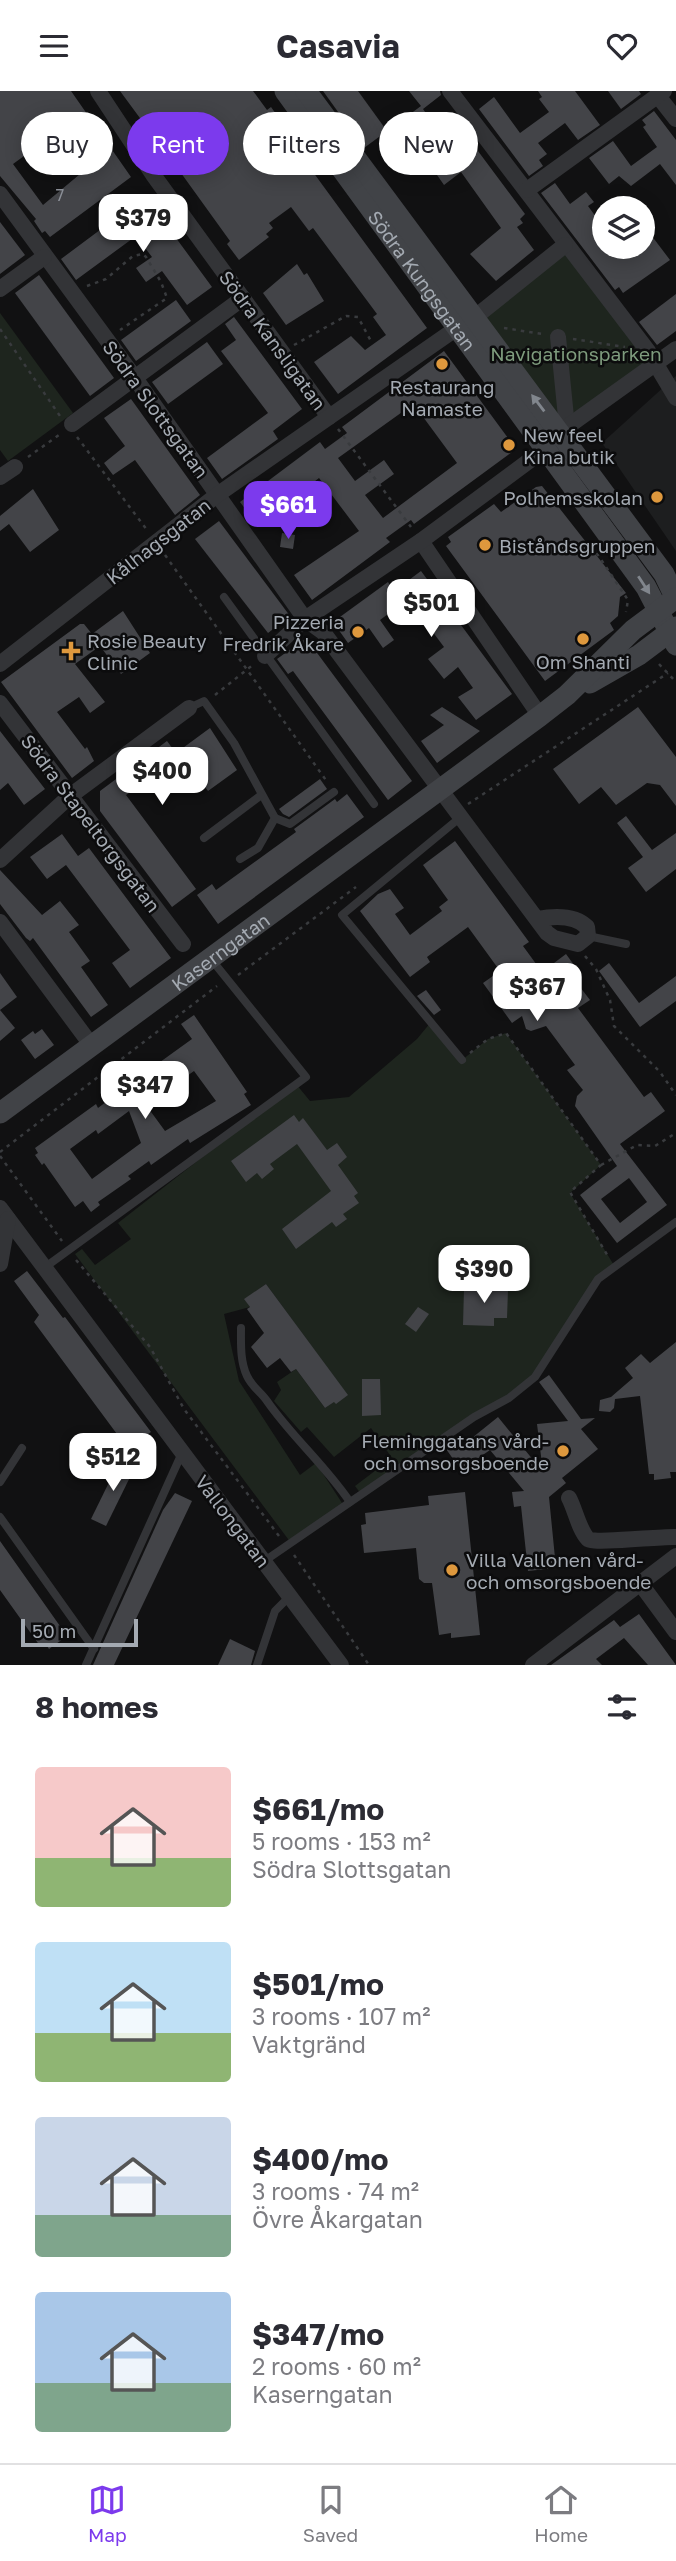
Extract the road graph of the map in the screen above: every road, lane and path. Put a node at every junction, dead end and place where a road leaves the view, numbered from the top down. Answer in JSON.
{"nodes":[{"id":1,"x":99,"y":91,"type":"edge"},
{"id":2,"x":285,"y":91,"type":"edge"},
{"id":3,"x":306,"y":91,"type":"edge"},
{"id":4,"x":450,"y":91,"type":"edge"},
{"id":5,"x":656,"y":94,"type":"edge"},
{"id":6,"x":676,"y":119,"type":"edge"},
{"id":7,"x":527,"y":190,"type":"junction"},
{"id":8,"x":1,"y":199,"type":"edge"},
{"id":9,"x":565,"y":245,"type":"junction"},
{"id":10,"x":44,"y":257,"type":"junction"},
{"id":11,"x":0,"y":289,"type":"edge"},
{"id":12,"x":73,"y":295,"type":"junction"},
{"id":13,"x":243,"y":298,"type":"junction"},
{"id":14,"x":465,"y":323,"type":"junction"},
{"id":15,"x":558,"y":337,"type":"dead end"},
{"id":16,"x":105,"y":338,"type":"junction"},
{"id":17,"x":372,"y":343,"type":"dead end"},
{"id":18,"x":676,"y":349,"type":"edge"},
{"id":19,"x":282,"y":352,"type":"junction"},
{"id":20,"x":656,"y":363,"type":"junction"},
{"id":21,"x":135,"y":378,"type":"junction"},
{"id":22,"x":676,"y":398,"type":"edge"},
{"id":23,"x":329,"y":417,"type":"junction"},
{"id":24,"x":72,"y":424,"type":"joint"},
{"id":25,"x":545,"y":449,"type":"junction"},
{"id":26,"x":15,"y":467,"type":"joint"},
{"id":27,"x":0,"y":477,"type":"edge"},
{"id":28,"x":217,"y":495,"type":"junction"},
{"id":29,"x":421,"y":541,"type":"junction"},
{"id":30,"x":157,"y":543,"type":"junction"},
{"id":31,"x":224,"y":597,"type":"dead end"},
{"id":32,"x":672,"y":602,"type":"edge"},
{"id":33,"x":305,"y":619,"type":"junction"},
{"id":34,"x":673,"y":642,"type":"edge"},
{"id":35,"x":265,"y":656,"type":"junction"},
{"id":36,"x":0,"y":664,"type":"edge"},
{"id":37,"x":248,"y":669,"type":"junction"},
{"id":38,"x":663,"y":669,"type":"dead end"},
{"id":39,"x":668,"y":673,"type":"dead end"},
{"id":40,"x":567,"y":695,"type":"junction"},
{"id":41,"x":204,"y":701,"type":"junction"},
{"id":42,"x":0,"y":703,"type":"edge"},
{"id":43,"x":189,"y":708,"type":"joint"},
{"id":44,"x":540,"y":716,"type":"junction"},
{"id":45,"x":440,"y":788,"type":"junction"},
{"id":46,"x":334,"y":792,"type":"joint"},
{"id":47,"x":71,"y":796,"type":"junction"},
{"id":48,"x":260,"y":796,"type":"junction"},
{"id":49,"x":374,"y":804,"type":"dead end"},
{"id":50,"x":460,"y":813,"type":"junction"},
{"id":51,"x":275,"y":818,"type":"junction"},
{"id":52,"x":204,"y":838,"type":"dead end"},
{"id":53,"x":240,"y":859,"type":"dead end"},
{"id":54,"x":0,"y":860,"type":"edge"},
{"id":55,"x":363,"y":881,"type":"dead end"},
{"id":56,"x":537,"y":919,"type":"junction"},
{"id":57,"x":0,"y":922,"type":"edge"},
{"id":58,"x":581,"y":940,"type":"junction"},
{"id":59,"x":183,"y":944,"type":"dead end"},
{"id":60,"x":626,"y":944,"type":"dead end"},
{"id":61,"x":211,"y":959,"type":"junction"},
{"id":62,"x":227,"y":978,"type":"junction"},
{"id":63,"x":92,"y":1046,"type":"junction"},
{"id":64,"x":462,"y":1060,"type":"joint"},
{"id":65,"x":676,"y":1095,"type":"edge"},
{"id":66,"x":0,"y":1112,"type":"edge"},
{"id":67,"x":676,"y":1133,"type":"edge"},
{"id":68,"x":0,"y":1154,"type":"edge"},
{"id":69,"x":601,"y":1165,"type":"junction"},
{"id":70,"x":4,"y":1214,"type":"edge"},
{"id":71,"x":676,"y":1222,"type":"edge"},
{"id":72,"x":69,"y":1251,"type":"junction"},
{"id":73,"x":0,"y":1264,"type":"edge"},
{"id":74,"x":615,"y":1267,"type":"junction"},
{"id":75,"x":44,"y":1268,"type":"junction"},
{"id":76,"x":241,"y":1328,"type":"dead end"},
{"id":77,"x":22,"y":1448,"type":"dead end"},
{"id":78,"x":182,"y":1453,"type":"junction"},
{"id":79,"x":0,"y":1482,"type":"edge"},
{"id":80,"x":569,"y":1498,"type":"dead end"},
{"id":81,"x":351,"y":1502,"type":"junction"},
{"id":82,"x":0,"y":1517,"type":"edge"},
{"id":83,"x":676,"y":1537,"type":"edge"},
{"id":84,"x":287,"y":1545,"type":"junction"},
{"id":85,"x":676,"y":1556,"type":"edge"},
{"id":86,"x":263,"y":1562,"type":"junction"},
{"id":87,"x":640,"y":1583,"type":"junction"},
{"id":88,"x":289,"y":1597,"type":"junction"},
{"id":89,"x":676,"y":1632,"type":"edge"},
{"id":90,"x":94,"y":1649,"type":"junction"},
{"id":91,"x":86,"y":1665,"type":"edge"},
{"id":92,"x":257,"y":1665,"type":"edge"},
{"id":93,"x":341,"y":1665,"type":"edge"},
{"id":94,"x":369,"y":1665,"type":"edge"},
{"id":95,"x":533,"y":1665,"type":"edge"}],
"edges":[{"from":1,"to":13,"type":"street","name":"Södra Kansligatan"},
{"from":2,"to":14,"type":"street","name":"Södra Kungsgatan"},
{"from":3,"to":14,"type":"street","name":"Södra Kungsgatan"},
{"from":4,"to":7,"type":"street"},
{"from":5,"to":6,"type":"street"},
{"from":5,"to":7,"type":"street"},
{"from":7,"to":9,"type":"street"},
{"from":8,"to":10,"type":"street","name":"Södra Slottsgatan"},
{"from":9,"to":14,"type":"street","name":"Kålhagsgatan"},
{"from":9,"to":20,"type":"street"},
{"from":10,"to":11,"type":"street"},
{"from":10,"to":12,"type":"street","name":"Södra Slottsgatan"},
{"from":12,"to":16,"type":"street","name":"Södra Slottsgatan"},
{"from":12,"to":16,"type":"path"},
{"from":13,"to":19,"type":"street","name":"Södra Kansligatan"},
{"from":13,"to":21,"type":"street"},
{"from":14,"to":23,"type":"street","name":"Kålhagsgatan"},
{"from":14,"to":25,"type":"street","name":"Södra Kungsgatan"},
{"from":32,"to":14,"type":"street","name":"Södra Kungsgatan","one_way":true},
{"from":15,"to":20,"type":"street"},
{"from":16,"to":21,"type":"street","name":"Södra Slottsgatan"},
{"from":17,"to":19,"type":"path"},
{"from":18,"to":20,"type":"street"},
{"from":19,"to":23,"type":"street","name":"Södra Kansligatan"},
{"from":20,"to":22,"type":"street"},
{"from":21,"to":24,"type":"street"},
{"from":21,"to":28,"type":"street","name":"Södra Slottsgatan"},
{"from":23,"to":28,"type":"street","name":"Kålhagsgatan"},
{"from":23,"to":29,"type":"path"},
{"from":24,"to":26,"type":"path"},
{"from":25,"to":29,"type":"street"},
{"from":25,"to":32,"type":"street","name":"Södra Kungsgatan","one_way":true},
{"from":26,"to":27,"type":"street"},
{"from":28,"to":30,"type":"street","name":"Kålhagsgatan"},
{"from":28,"to":33,"type":"street","name":"Södra Slottsgatan"},
{"from":29,"to":33,"type":"street"},
{"from":29,"to":44,"type":"street"},
{"from":30,"to":36,"type":"street","name":"Kålhagsgatan"},
{"from":30,"to":37,"type":"path"},
{"from":31,"to":35,"type":"lane"},
{"from":32,"to":34,"type":"street","name":"Södra Kungsgatan"},
{"from":32,"to":40,"type":"street","name":"Kaserngatan"},
{"from":33,"to":35,"type":"street"},
{"from":33,"to":45,"type":"street","name":"Södra Slottsgatan"},
{"from":34,"to":38,"type":"path"},
{"from":34,"to":40,"type":"street","name":"Kaserngatan"},
{"from":35,"to":37,"type":"path"},
{"from":35,"to":49,"type":"lane"},
{"from":37,"to":41,"type":"path"},
{"from":37,"to":46,"type":"path"},
{"from":39,"to":50,"type":"path"},
{"from":40,"to":44,"type":"street","name":"Kaserngatan"},
{"from":41,"to":43,"type":"lane"},
{"from":41,"to":48,"type":"lane"},
{"from":42,"to":47,"type":"street","name":"Södra Stapeltorgsgatan"},
{"from":43,"to":47,"type":"street"},
{"from":44,"to":45,"type":"street","name":"Kaserngatan"},
{"from":45,"to":50,"type":"street"},
{"from":45,"to":61,"type":"street","name":"Kaserngatan"},
{"from":46,"to":51,"type":"lane"},
{"from":47,"to":54,"type":"street"},
{"from":47,"to":59,"type":"street","name":"Södra Stapeltorgsgatan"},
{"from":48,"to":51,"type":"lane"},
{"from":48,"to":52,"type":"lane"},
{"from":50,"to":56,"type":"street"},
{"from":50,"to":64,"type":"lane"},
{"from":51,"to":53,"type":"lane"},
{"from":55,"to":62,"type":"path"},
{"from":56,"to":58,"type":"street"},
{"from":56,"to":58,"type":"street"},
{"from":57,"to":63,"type":"street"},
{"from":58,"to":60,"type":"lane"},
{"from":58,"to":65,"type":"path"},
{"from":61,"to":62,"type":"lane"},
{"from":61,"to":63,"type":"street","name":"Kaserngatan"},
{"from":62,"to":68,"type":"path"},
{"from":62,"to":72,"type":"lane"},
{"from":63,"to":66,"type":"street","name":"Kaserngatan"},
{"from":64,"to":69,"type":"path"},
{"from":67,"to":69,"type":"path"},
{"from":68,"to":72,"type":"path"},
{"from":69,"to":74,"type":"path"},
{"from":70,"to":73,"type":"street"},
{"from":70,"to":75,"type":"street","name":"Vallongatan"},
{"from":71,"to":74,"type":"lane"},
{"from":72,"to":75,"type":"lane"},
{"from":72,"to":84,"type":"path"},
{"from":74,"to":81,"type":"lane"},
{"from":75,"to":78,"type":"street","name":"Vallongatan"},
{"from":76,"to":81,"type":"lane"},
{"from":77,"to":79,"type":"lane"},
{"from":78,"to":86,"type":"street","name":"Vallongatan"},
{"from":78,"to":90,"type":"lane"},
{"from":80,"to":83,"type":"street"},
{"from":81,"to":84,"type":"lane"},
{"from":82,"to":90,"type":"lane"},
{"from":84,"to":86,"type":"lane"},
{"from":84,"to":94,"type":"path"},
{"from":85,"to":87,"type":"street"},
{"from":86,"to":88,"type":"street","name":"Vallongatan"},
{"from":87,"to":89,"type":"street"},
{"from":87,"to":95,"type":"street"},
{"from":88,"to":92,"type":"lane"},
{"from":88,"to":93,"type":"street","name":"Vallongatan"},
{"from":90,"to":91,"type":"lane"}]}
